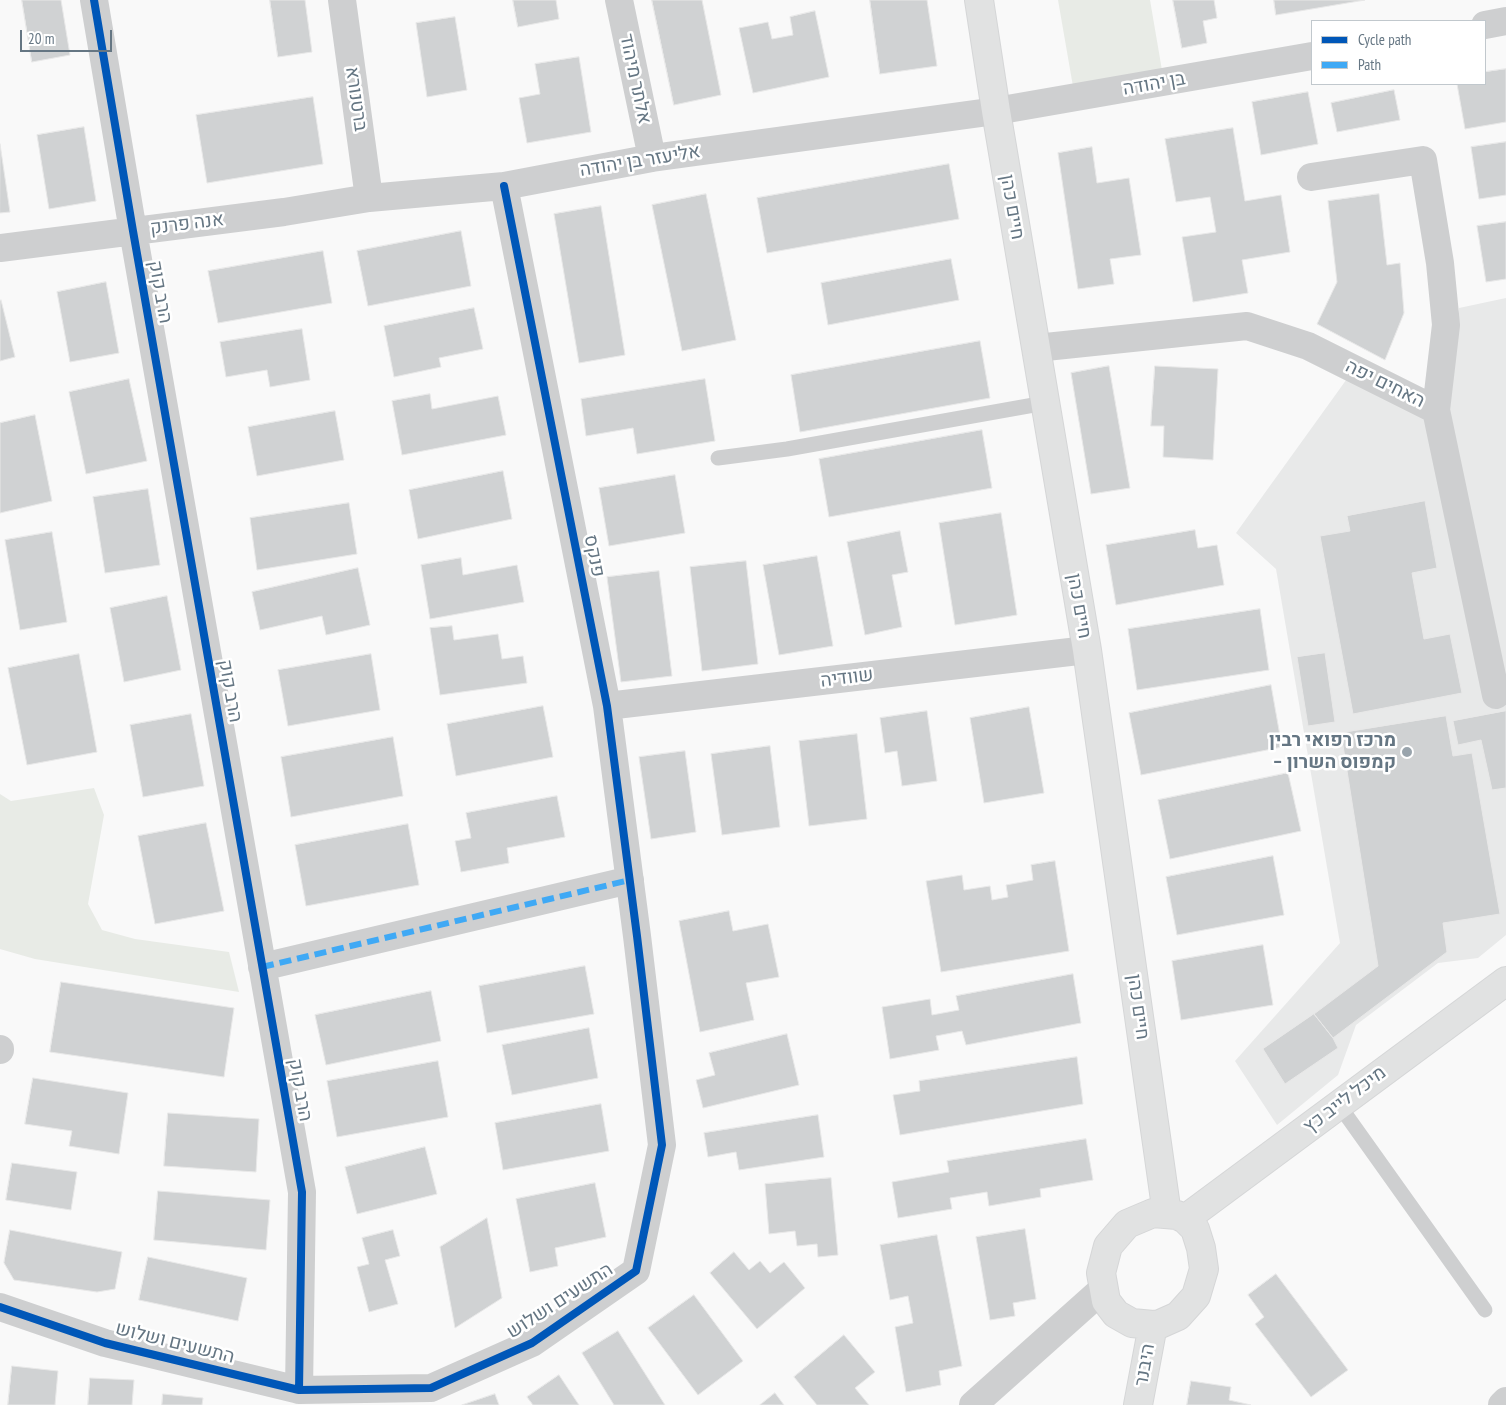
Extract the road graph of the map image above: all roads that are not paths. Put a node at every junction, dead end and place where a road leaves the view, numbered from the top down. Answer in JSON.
{"nodes":[{"id":1,"x":94,"y":0,"type":"edge"},
{"id":2,"x":342,"y":0,"type":"edge"},
{"id":3,"x":619,"y":0,"type":"edge"},
{"id":4,"x":978,"y":0,"type":"edge"},
{"id":5,"x":1506,"y":21,"type":"edge"},
{"id":6,"x":1486,"y":25,"type":"edge"},
{"id":7,"x":1311,"y":56,"type":"edge"},
{"id":8,"x":996,"y":111,"type":"junction"},
{"id":9,"x":652,"y":158,"type":"junction"},
{"id":10,"x":1311,"y":177,"type":"dead end"},
{"id":11,"x":504,"y":186,"type":"junction"},
{"id":12,"x":369,"y":198,"type":"junction"},
{"id":13,"x":284,"y":212,"type":"joint"},
{"id":14,"x":133,"y":231,"type":"junction"},
{"id":15,"x":0,"y":248,"type":"edge"},
{"id":16,"x":1036,"y":348,"type":"junction"},
{"id":17,"x":1045,"y":403,"type":"junction"},
{"id":18,"x":1436,"y":410,"type":"junction"},
{"id":19,"x":718,"y":458,"type":"dead end"},
{"id":20,"x":1087,"y":650,"type":"junction"},
{"id":21,"x":1496,"y":695,"type":"dead end"},
{"id":22,"x":607,"y":706,"type":"junction"},
{"id":23,"x":630,"y":880,"type":"junction"},
{"id":24,"x":637,"y":936,"type":"joint"},
{"id":25,"x":262,"y":967,"type":"junction"},
{"id":26,"x":1506,"y":981,"type":"edge"},
{"id":27,"x":1339,"y":1105,"type":"junction"},
{"id":28,"x":1176,"y":1217,"type":"junction"},
{"id":29,"x":1104,"y":1289,"type":"junction"},
{"id":30,"x":0,"y":1308,"type":"edge"},
{"id":31,"x":1485,"y":1310,"type":"dead end"},
{"id":32,"x":1152,"y":1326,"type":"junction"},
{"id":33,"x":299,"y":1390,"type":"junction"},
{"id":34,"x":1506,"y":1401,"type":"edge"},
{"id":35,"x":973,"y":1405,"type":"edge"},
{"id":36,"x":1138,"y":1405,"type":"edge"},
{"id":37,"x":1502,"y":1405,"type":"edge"}],
"edges":[{"from":1,"to":14,"type":"street","name":"הרב קוק"},
{"from":2,"to":12,"type":"street","name":"ברטנורא"},
{"from":3,"to":9,"type":"street","name":"אלתר מיהוד"},
{"from":4,"to":8,"type":"street","name":"חיים כהן"},
{"from":5,"to":6,"type":"street"},
{"from":7,"to":8,"type":"street","name":"בן יהודה"},
{"from":8,"to":9,"type":"street","name":"אליעזר בן יהודה"},
{"from":8,"to":16,"type":"street","name":"חיים כהן"},
{"from":9,"to":11,"type":"street","name":"אליעזר בן יהודה"},
{"from":10,"to":18,"type":"street","name":"האחים יפה"},
{"from":11,"to":12,"type":"street","name":"אליעזר בן יהודה"},
{"from":11,"to":22,"type":"street","name":"פנקס"},
{"from":12,"to":13,"type":"street","name":"אליעזר בן יהודה"},
{"from":13,"to":14,"type":"street","name":"אנה פרנק"},
{"from":14,"to":15,"type":"street","name":"אנה פרנק"},
{"from":14,"to":25,"type":"street","name":"הרב קוק"},
{"from":16,"to":17,"type":"street","name":"חיים כהן"},
{"from":16,"to":18,"type":"street","name":"האחים יפה"},
{"from":17,"to":19,"type":"lane"},
{"from":17,"to":20,"type":"street","name":"חיים כהן"},
{"from":18,"to":21,"type":"street"},
{"from":20,"to":22,"type":"street","name":"שוודיה"},
{"from":20,"to":28,"type":"street","name":"חיים כהן"},
{"from":22,"to":23,"type":"street","name":"פנקס"},
{"from":23,"to":24,"type":"street","name":"פנקס"},
{"from":23,"to":25,"type":"street"},
{"from":24,"to":33,"type":"street","name":"התשעים ושלוש"},
{"from":25,"to":33,"type":"street","name":"הרב קוק"},
{"from":26,"to":27,"type":"street","name":"מיכל לייב כץ"},
{"from":27,"to":28,"type":"street","name":"מיכל לייב כץ"},
{"from":27,"to":31,"type":"lane"},
{"from":28,"to":29,"type":"street"},
{"from":28,"to":32,"type":"street"},
{"from":29,"to":32,"type":"street"},
{"from":29,"to":35,"type":"street"},
{"from":30,"to":33,"type":"street","name":"התשעים ושלוש"},
{"from":32,"to":36,"type":"street","name":"היבנר"},
{"from":34,"to":37,"type":"street"}]}
